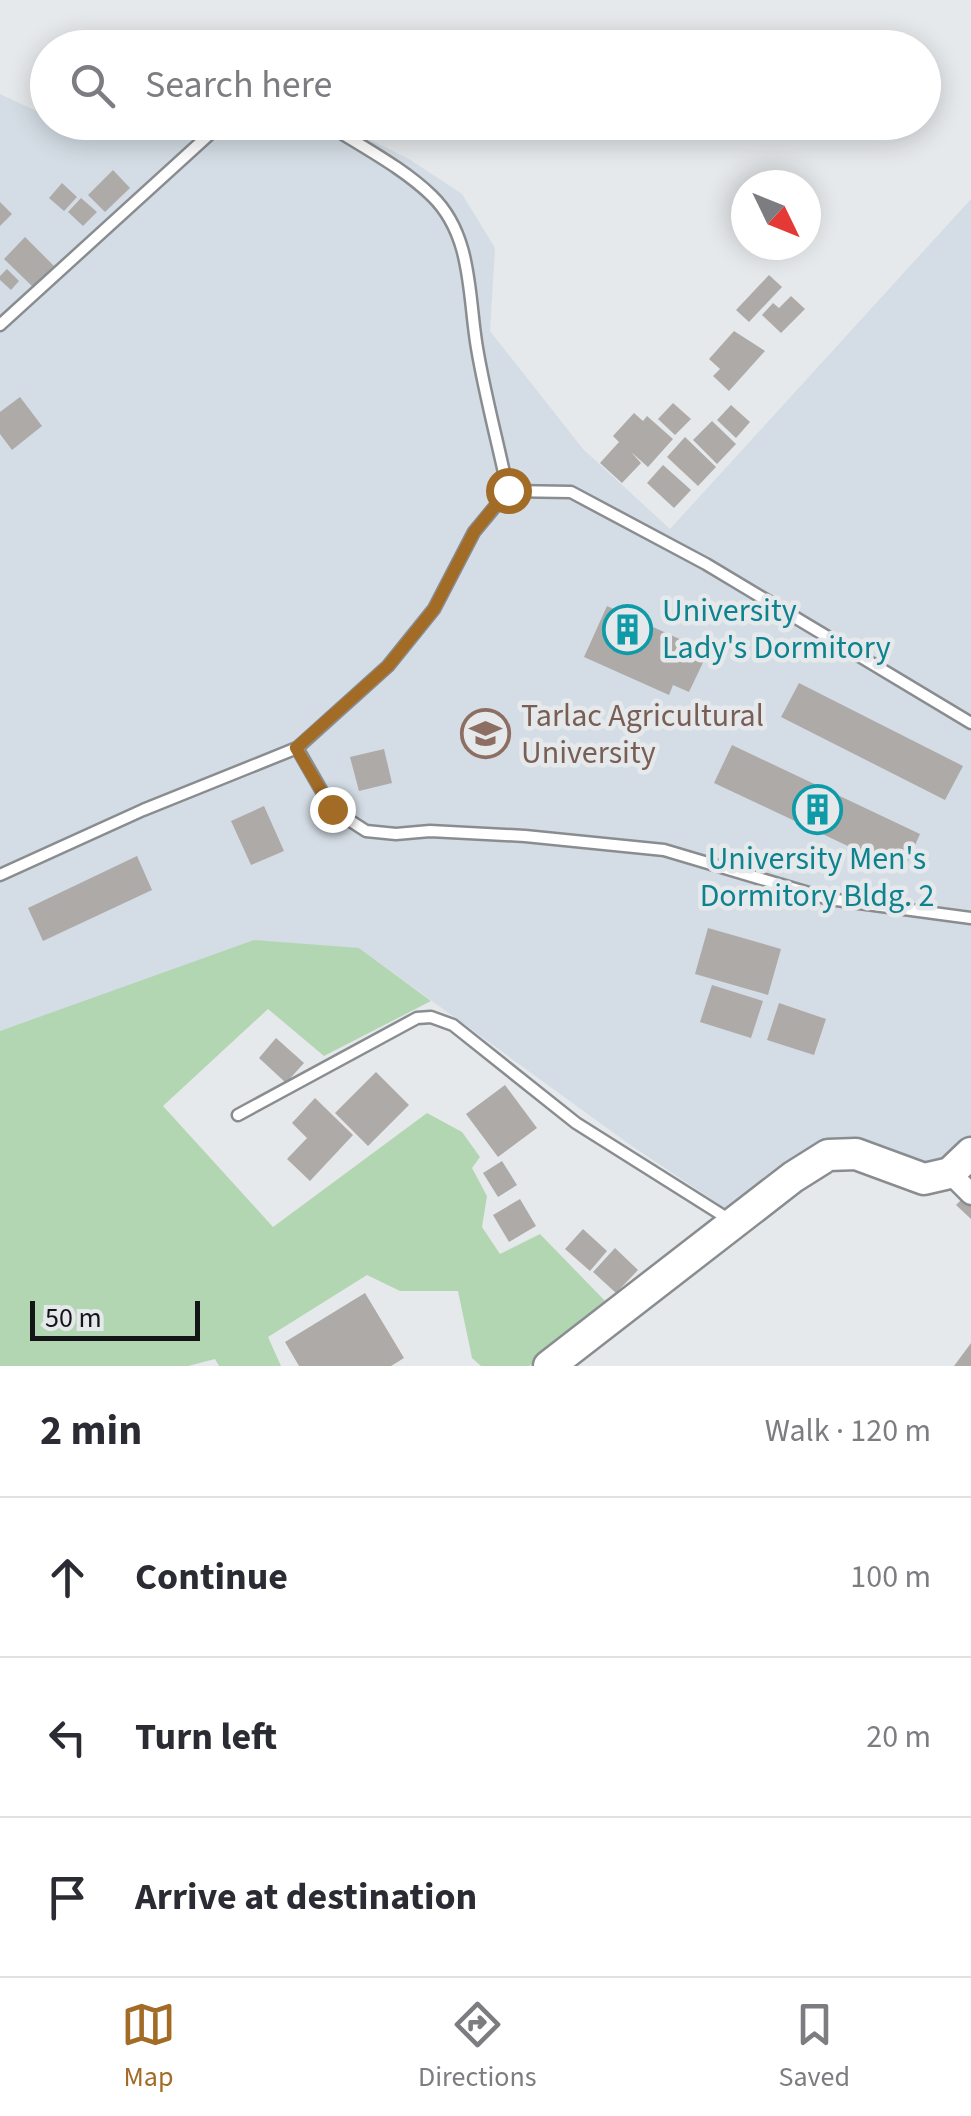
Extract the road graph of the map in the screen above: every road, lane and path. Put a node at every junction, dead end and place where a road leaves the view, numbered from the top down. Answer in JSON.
{"nodes":[{"id":1,"x":203,"y":140,"type":"edge"},
{"id":2,"x":351,"y":140,"type":"edge"},
{"id":3,"x":0,"y":325,"type":"edge"},
{"id":4,"x":508,"y":490,"type":"junction"},
{"id":5,"x":971,"y":723,"type":"edge"},
{"id":6,"x":296,"y":748,"type":"junction"},
{"id":7,"x":0,"y":875,"type":"edge"},
{"id":8,"x":971,"y":918,"type":"edge"},
{"id":9,"x":238,"y":1115,"type":"dead end"},
{"id":10,"x":964,"y":1173,"type":"edge"},
{"id":11,"x":735,"y":1223,"type":"junction"},
{"id":12,"x":549,"y":1366,"type":"edge"}],
"edges":[{"from":1,"to":3,"type":"lane"},
{"from":2,"to":4,"type":"lane"},
{"from":4,"to":5,"type":"lane"},
{"from":4,"to":6,"type":"lane"},
{"from":6,"to":7,"type":"lane"},
{"from":6,"to":8,"type":"lane"},
{"from":9,"to":11,"type":"lane"},
{"from":10,"to":11,"type":"street"},
{"from":11,"to":12,"type":"street"}]}
